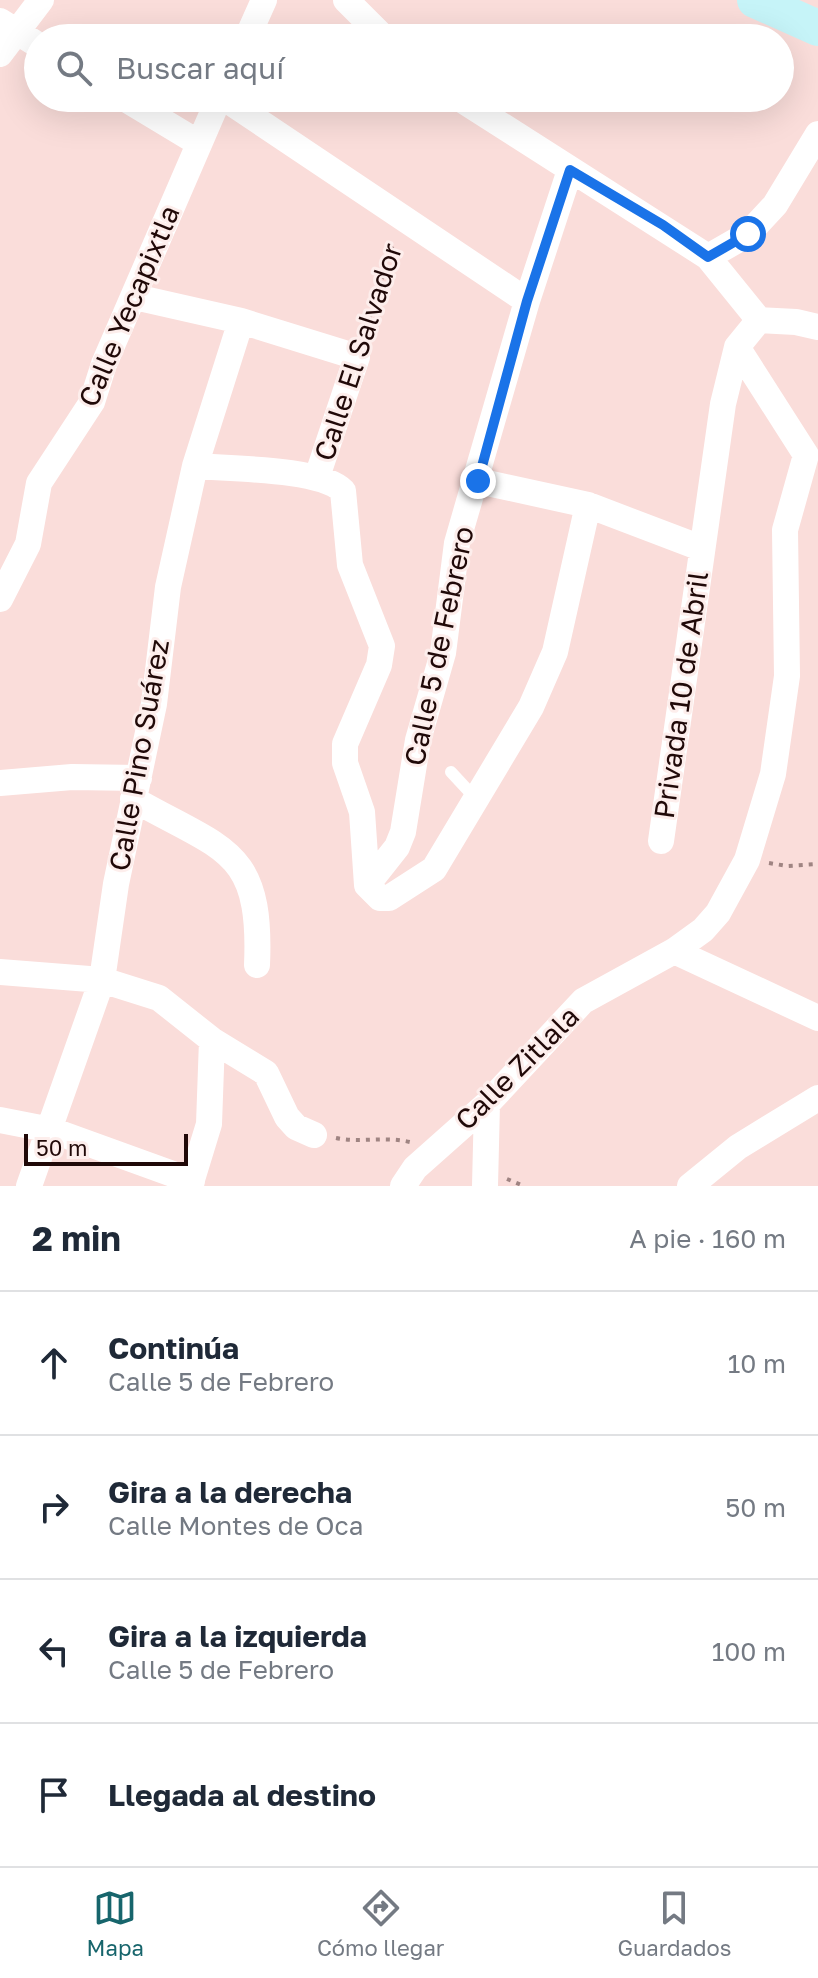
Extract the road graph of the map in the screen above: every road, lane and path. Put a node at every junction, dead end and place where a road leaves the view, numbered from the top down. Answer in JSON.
{"nodes":[{"id":1,"x":41,"y":0,"type":"edge"},
{"id":2,"x":264,"y":0,"type":"edge"},
{"id":3,"x":346,"y":0,"type":"edge"},
{"id":4,"x":755,"y":0,"type":"edge"},
{"id":5,"x":24,"y":24,"type":"edge"},
{"id":6,"x":253,"y":24,"type":"edge"},
{"id":7,"x":370,"y":24,"type":"edge"},
{"id":8,"x":818,"y":28,"type":"edge"},
{"id":9,"x":18,"y":33,"type":"edge"},
{"id":10,"x":0,"y":54,"type":"edge"},
{"id":11,"x":147,"y":112,"type":"edge"},
{"id":12,"x":214,"y":112,"type":"edge"},
{"id":13,"x":243,"y":112,"type":"edge"},
{"id":14,"x":481,"y":112,"type":"edge"},
{"id":15,"x":818,"y":134,"type":"edge"},
{"id":16,"x":197,"y":142,"type":"junction"},
{"id":17,"x":570,"y":170,"type":"junction"},
{"id":18,"x":402,"y":217,"type":"junction"},
{"id":19,"x":708,"y":257,"type":"junction"},
{"id":20,"x":135,"y":297,"type":"junction"},
{"id":21,"x":527,"y":301,"type":"junction"},
{"id":22,"x":759,"y":320,"type":"junction"},
{"id":23,"x":241,"y":321,"type":"junction"},
{"id":24,"x":818,"y":327,"type":"edge"},
{"id":25,"x":737,"y":347,"type":"junction"},
{"id":26,"x":357,"y":357,"type":"junction"},
{"id":27,"x":812,"y":460,"type":"edge"},
{"id":28,"x":195,"y":466,"type":"junction"},
{"id":29,"x":317,"y":477,"type":"junction"},
{"id":30,"x":478,"y":481,"type":"junction"},
{"id":31,"x":588,"y":505,"type":"junction"},
{"id":32,"x":701,"y":548,"type":"junction"},
{"id":33,"x":0,"y":599,"type":"edge"},
{"id":34,"x":451,"y":772,"type":"dead end"},
{"id":35,"x":0,"y":783,"type":"edge"},
{"id":36,"x":136,"y":788,"type":"junction"},
{"id":37,"x":477,"y":800,"type":"junction"},
{"id":38,"x":661,"y":841,"type":"dead end"},
{"id":39,"x":747,"y":860,"type":"junction"},
{"id":40,"x":818,"y":864,"type":"edge"},
{"id":41,"x":367,"y":885,"type":"junction"},
{"id":42,"x":674,"y":951,"type":"junction"},
{"id":43,"x":257,"y":965,"type":"dead end"},
{"id":44,"x":0,"y":972,"type":"edge"},
{"id":45,"x":102,"y":980,"type":"junction"},
{"id":46,"x":818,"y":1018,"type":"edge"},
{"id":47,"x":212,"y":1040,"type":"junction"},
{"id":48,"x":818,"y":1098,"type":"edge"},
{"id":49,"x":487,"y":1104,"type":"junction"},
{"id":50,"x":0,"y":1120,"type":"edge"},
{"id":51,"x":51,"y":1130,"type":"junction"},
{"id":52,"x":314,"y":1135,"type":"joint"},
{"id":53,"x":435,"y":1148,"type":"junction"},
{"id":54,"x":486,"y":1179,"type":"edge"},
{"id":55,"x":191,"y":1183,"type":"edge"},
{"id":56,"x":29,"y":1186,"type":"edge"},
{"id":57,"x":403,"y":1186,"type":"edge"},
{"id":58,"x":690,"y":1186,"type":"edge"}],
"edges":[{"from":1,"to":5,"type":"street"},
{"from":2,"to":6,"type":"street"},
{"from":3,"to":7,"type":"street"},
{"from":4,"to":8,"type":"main road"},
{"from":9,"to":10,"type":"street"},
{"from":11,"to":16,"type":"street"},
{"from":12,"to":16,"type":"street","name":"Calle Yecapixtla"},
{"from":13,"to":18,"type":"street"},
{"from":14,"to":17,"type":"street"},
{"from":15,"to":19,"type":"street"},
{"from":16,"to":20,"type":"street","name":"Calle Yecapixtla"},
{"from":17,"to":19,"type":"street"},
{"from":17,"to":21,"type":"street","name":"Calle 5 de Febrero"},
{"from":18,"to":21,"type":"street"},
{"from":18,"to":26,"type":"path","name":"Calle El Salvador"},
{"from":19,"to":22,"type":"street"},
{"from":20,"to":23,"type":"street"},
{"from":20,"to":33,"type":"street","name":"Calle Yecapixtla"},
{"from":21,"to":30,"type":"street","name":"Calle 5 de Febrero"},
{"from":22,"to":24,"type":"street"},
{"from":22,"to":25,"type":"street"},
{"from":23,"to":26,"type":"street"},
{"from":23,"to":28,"type":"street","name":"Calle Pino Suárez"},
{"from":25,"to":27,"type":"street"},
{"from":25,"to":32,"type":"street","name":"Privada 10 de Abril"},
{"from":26,"to":29,"type":"street","name":"Calle El Salvador"},
{"from":27,"to":39,"type":"street","name":"Calle Zitlala"},
{"from":28,"to":29,"type":"street"},
{"from":28,"to":36,"type":"street","name":"Calle Pino Suárez"},
{"from":29,"to":41,"type":"street","name":"Calle El Salvador"},
{"from":30,"to":31,"type":"street"},
{"from":30,"to":41,"type":"street","name":"Calle 5 de Febrero"},
{"from":31,"to":32,"type":"street"},
{"from":31,"to":37,"type":"street"},
{"from":32,"to":38,"type":"street","name":"Privada 10 de Abril"},
{"from":34,"to":37,"type":"lane"},
{"from":35,"to":36,"type":"street"},
{"from":36,"to":43,"type":"street"},
{"from":36,"to":45,"type":"street","name":"Calle Pino Suárez"},
{"from":37,"to":41,"type":"street"},
{"from":39,"to":40,"type":"path"},
{"from":39,"to":42,"type":"street","name":"Calle Zitlala"},
{"from":42,"to":46,"type":"street"},
{"from":42,"to":49,"type":"street","name":"Calle Zitlala"},
{"from":44,"to":45,"type":"street"},
{"from":45,"to":47,"type":"street"},
{"from":45,"to":51,"type":"street","name":"Calle Pino Suárez"},
{"from":47,"to":52,"type":"street"},
{"from":47,"to":55,"type":"street"},
{"from":48,"to":58,"type":"street"},
{"from":49,"to":53,"type":"street","name":"Calle Zitlala"},
{"from":49,"to":54,"type":"street"},
{"from":50,"to":51,"type":"street"},
{"from":51,"to":55,"type":"street"},
{"from":51,"to":56,"type":"street","name":"Calle Pino Suárez"},
{"from":52,"to":53,"type":"path"},
{"from":53,"to":57,"type":"street","name":"Calle Zitlala"}]}
